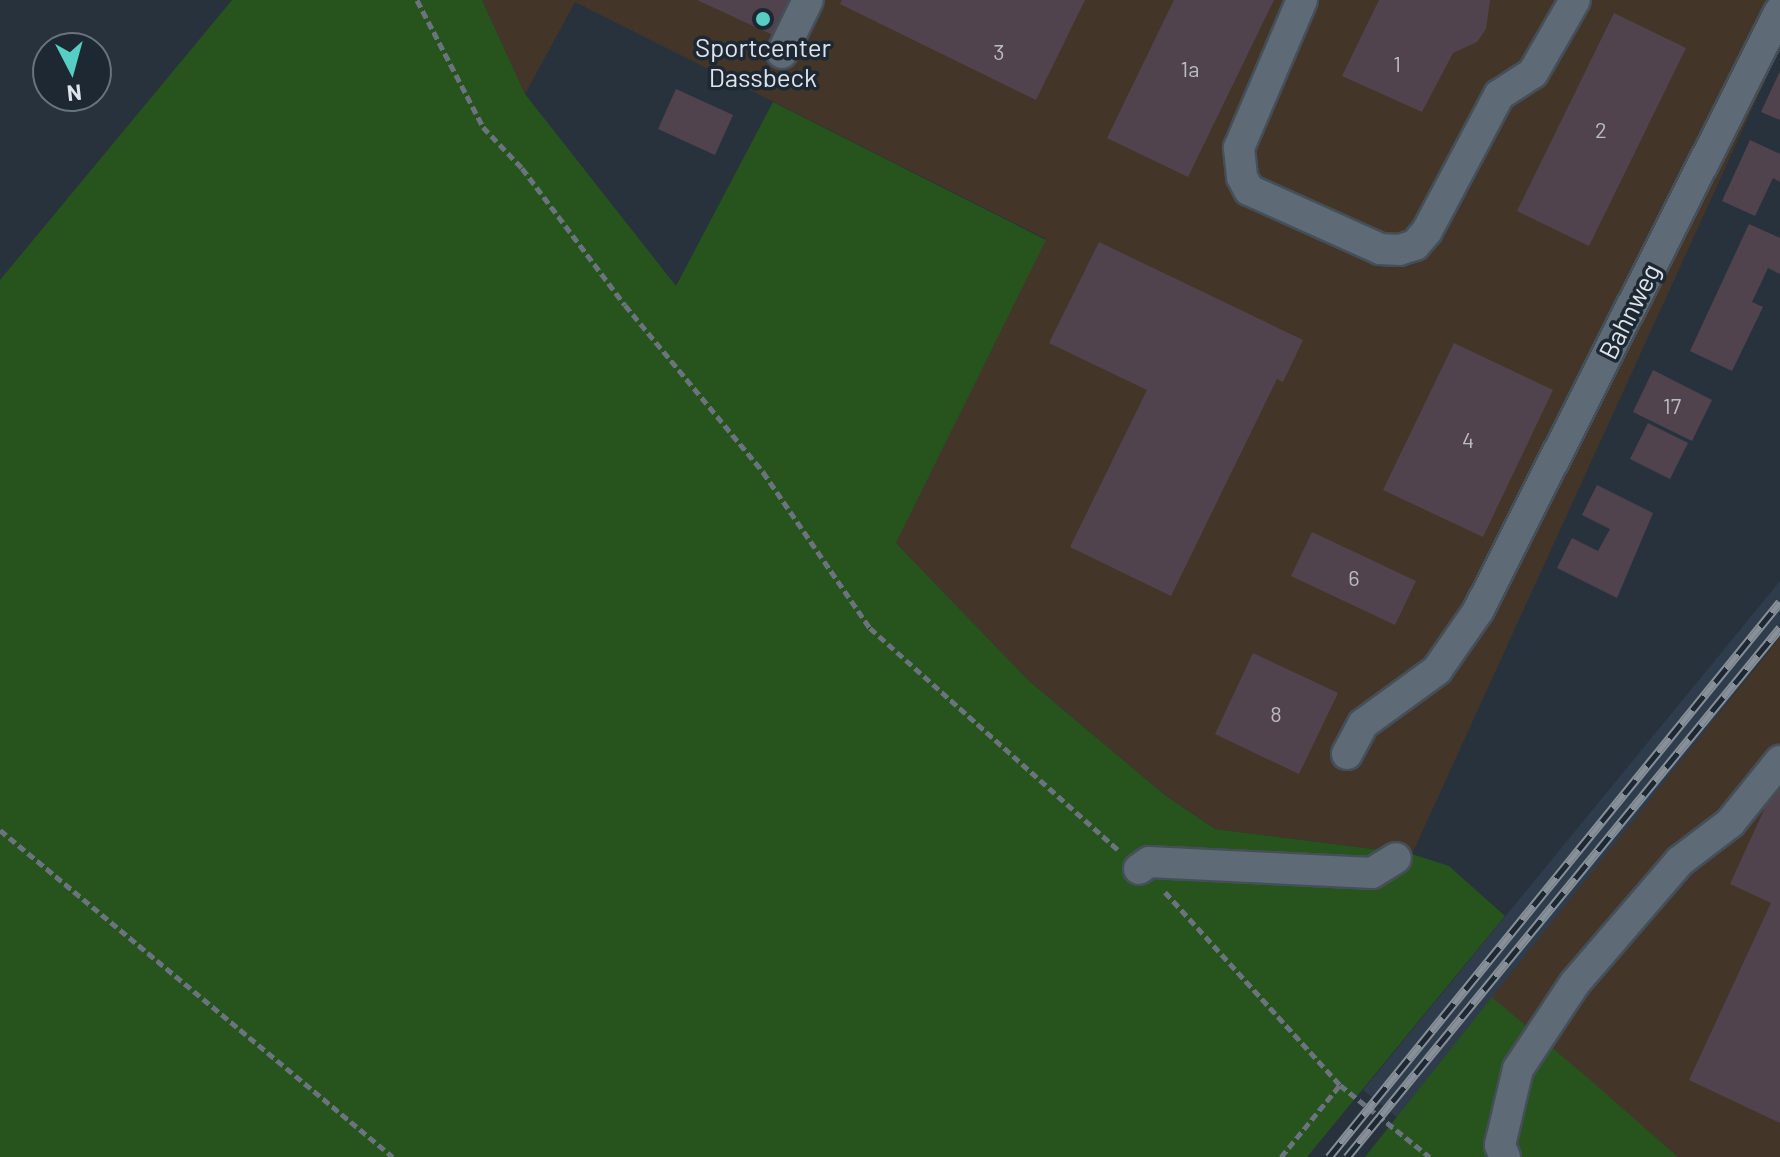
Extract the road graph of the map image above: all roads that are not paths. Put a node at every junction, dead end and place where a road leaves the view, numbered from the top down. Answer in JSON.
{"nodes":[{"id":1,"x":808,"y":0,"type":"edge"},
{"id":2,"x":1302,"y":0,"type":"edge"},
{"id":3,"x":1575,"y":0,"type":"edge"},
{"id":4,"x":1780,"y":11,"type":"edge"},
{"id":5,"x":782,"y":53,"type":"dead end"},
{"id":6,"x":1347,"y":754,"type":"dead end"},
{"id":7,"x":1780,"y":761,"type":"edge"},
{"id":8,"x":1396,"y":858,"type":"dead end"},
{"id":9,"x":1139,"y":869,"type":"road end"},
{"id":10,"x":1505,"y":1157,"type":"edge"}],
"edges":[{"from":1,"to":5,"type":"street"},
{"from":2,"to":3,"type":"street"},
{"from":4,"to":6,"type":"street","name":"Bahnweg"},
{"from":7,"to":10,"type":"street"},
{"from":8,"to":9,"type":"street"}]}
